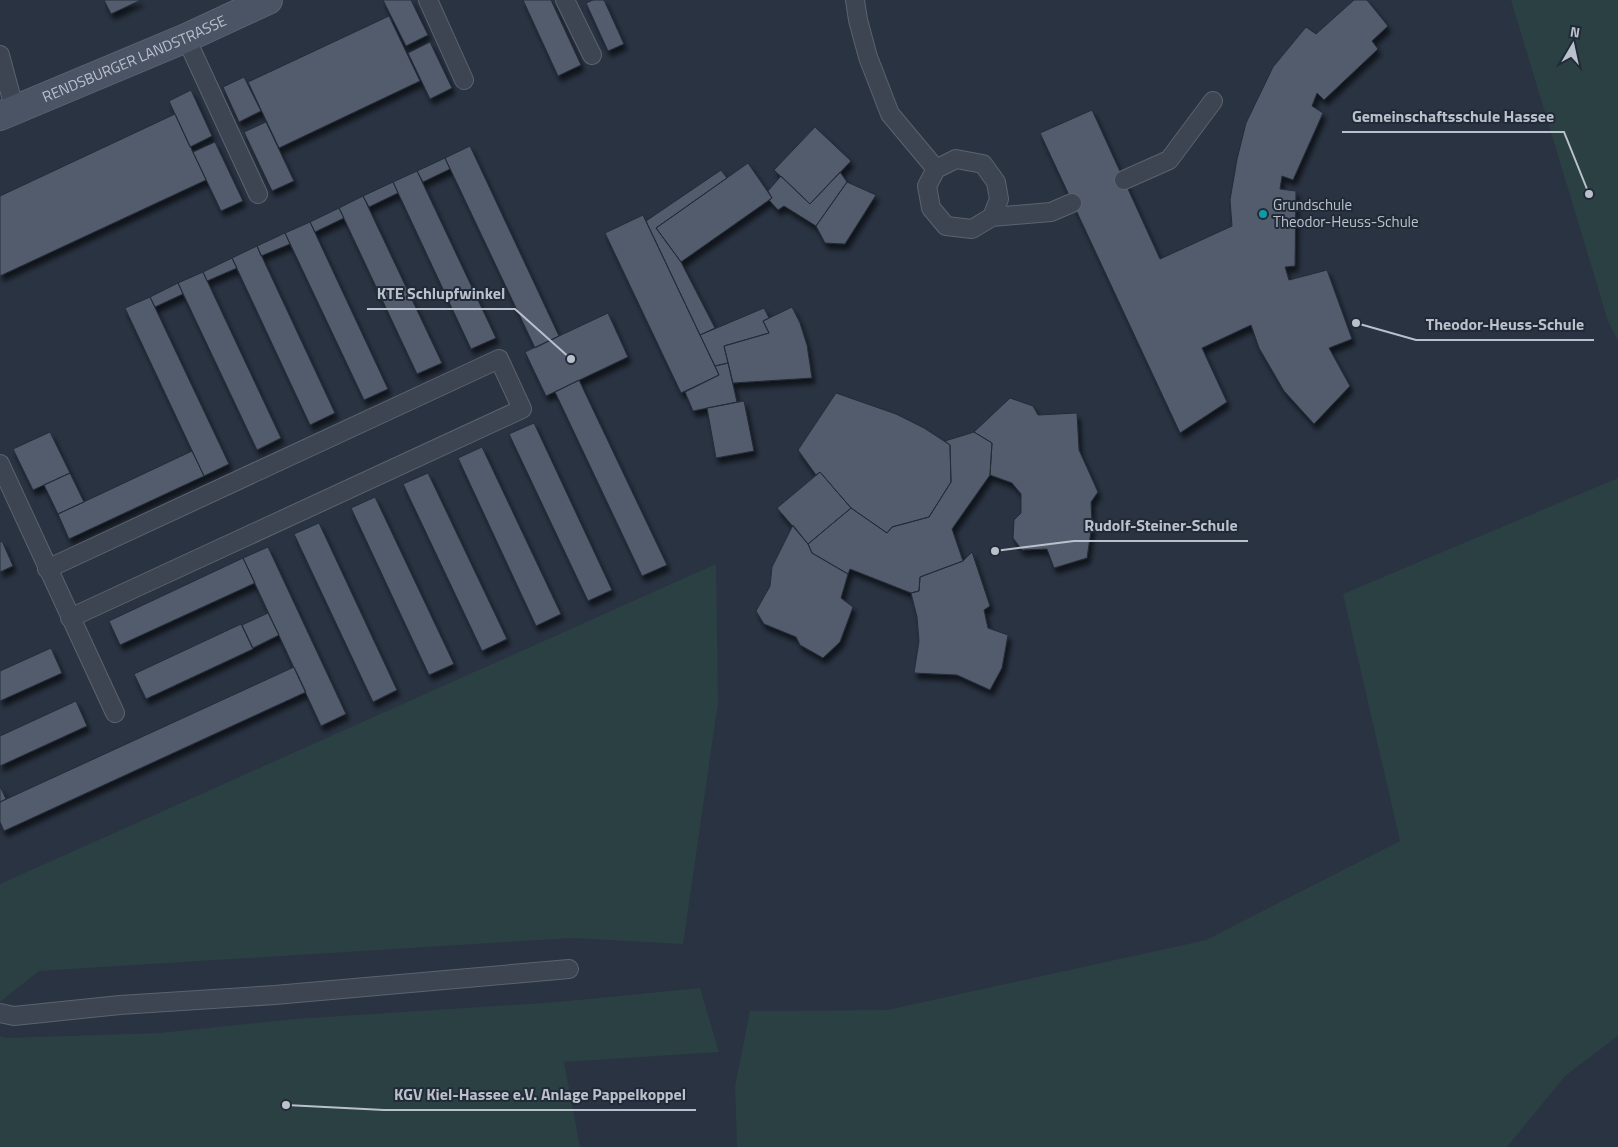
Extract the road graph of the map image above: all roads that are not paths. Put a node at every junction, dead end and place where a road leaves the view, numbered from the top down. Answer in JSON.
{"nodes":[{"id":1,"x":268,"y":0,"type":"edge"},
{"id":2,"x":428,"y":0,"type":"edge"},
{"id":3,"x":565,"y":0,"type":"edge"},
{"id":4,"x":855,"y":0,"type":"edge"},
{"id":5,"x":186,"y":38,"type":"junction"},
{"id":6,"x":592,"y":54,"type":"dead end"},
{"id":7,"x":0,"y":55,"type":"edge"},
{"id":8,"x":464,"y":80,"type":"dead end"},
{"id":9,"x":1213,"y":100,"type":"dead end"},
{"id":10,"x":7,"y":114,"type":"edge"},
{"id":11,"x":936,"y":169,"type":"junction"},
{"id":12,"x":1124,"y":180,"type":"dead end"},
{"id":13,"x":258,"y":194,"type":"dead end"},
{"id":14,"x":1072,"y":203,"type":"dead end"},
{"id":15,"x":992,"y":217,"type":"junction"},
{"id":16,"x":0,"y":464,"type":"edge"},
{"id":17,"x":47,"y":569,"type":"junction"},
{"id":18,"x":70,"y":618,"type":"junction"},
{"id":19,"x":115,"y":713,"type":"dead end"},
{"id":20,"x":569,"y":969,"type":"dead end"},
{"id":21,"x":0,"y":1013,"type":"edge"}],
"edges":[{"from":1,"to":5,"type":"street","name":"RENDSBURGER LANDSTRASSE"},
{"from":2,"to":8,"type":"lane"},
{"from":3,"to":6,"type":"lane"},
{"from":4,"to":11,"type":"lane"},
{"from":5,"to":10,"type":"street","name":"RENDSBURGER LANDSTRASSE"},
{"from":5,"to":13,"type":"lane"},
{"from":7,"to":10,"type":"lane"},
{"from":9,"to":12,"type":"lane"},
{"from":11,"to":15,"type":"lane"},
{"from":11,"to":15,"type":"lane"},
{"from":14,"to":15,"type":"lane"},
{"from":16,"to":17,"type":"lane"},
{"from":17,"to":18,"type":"lane"},
{"from":17,"to":18,"type":"lane"},
{"from":18,"to":19,"type":"lane"},
{"from":20,"to":21,"type":"lane"}]}
